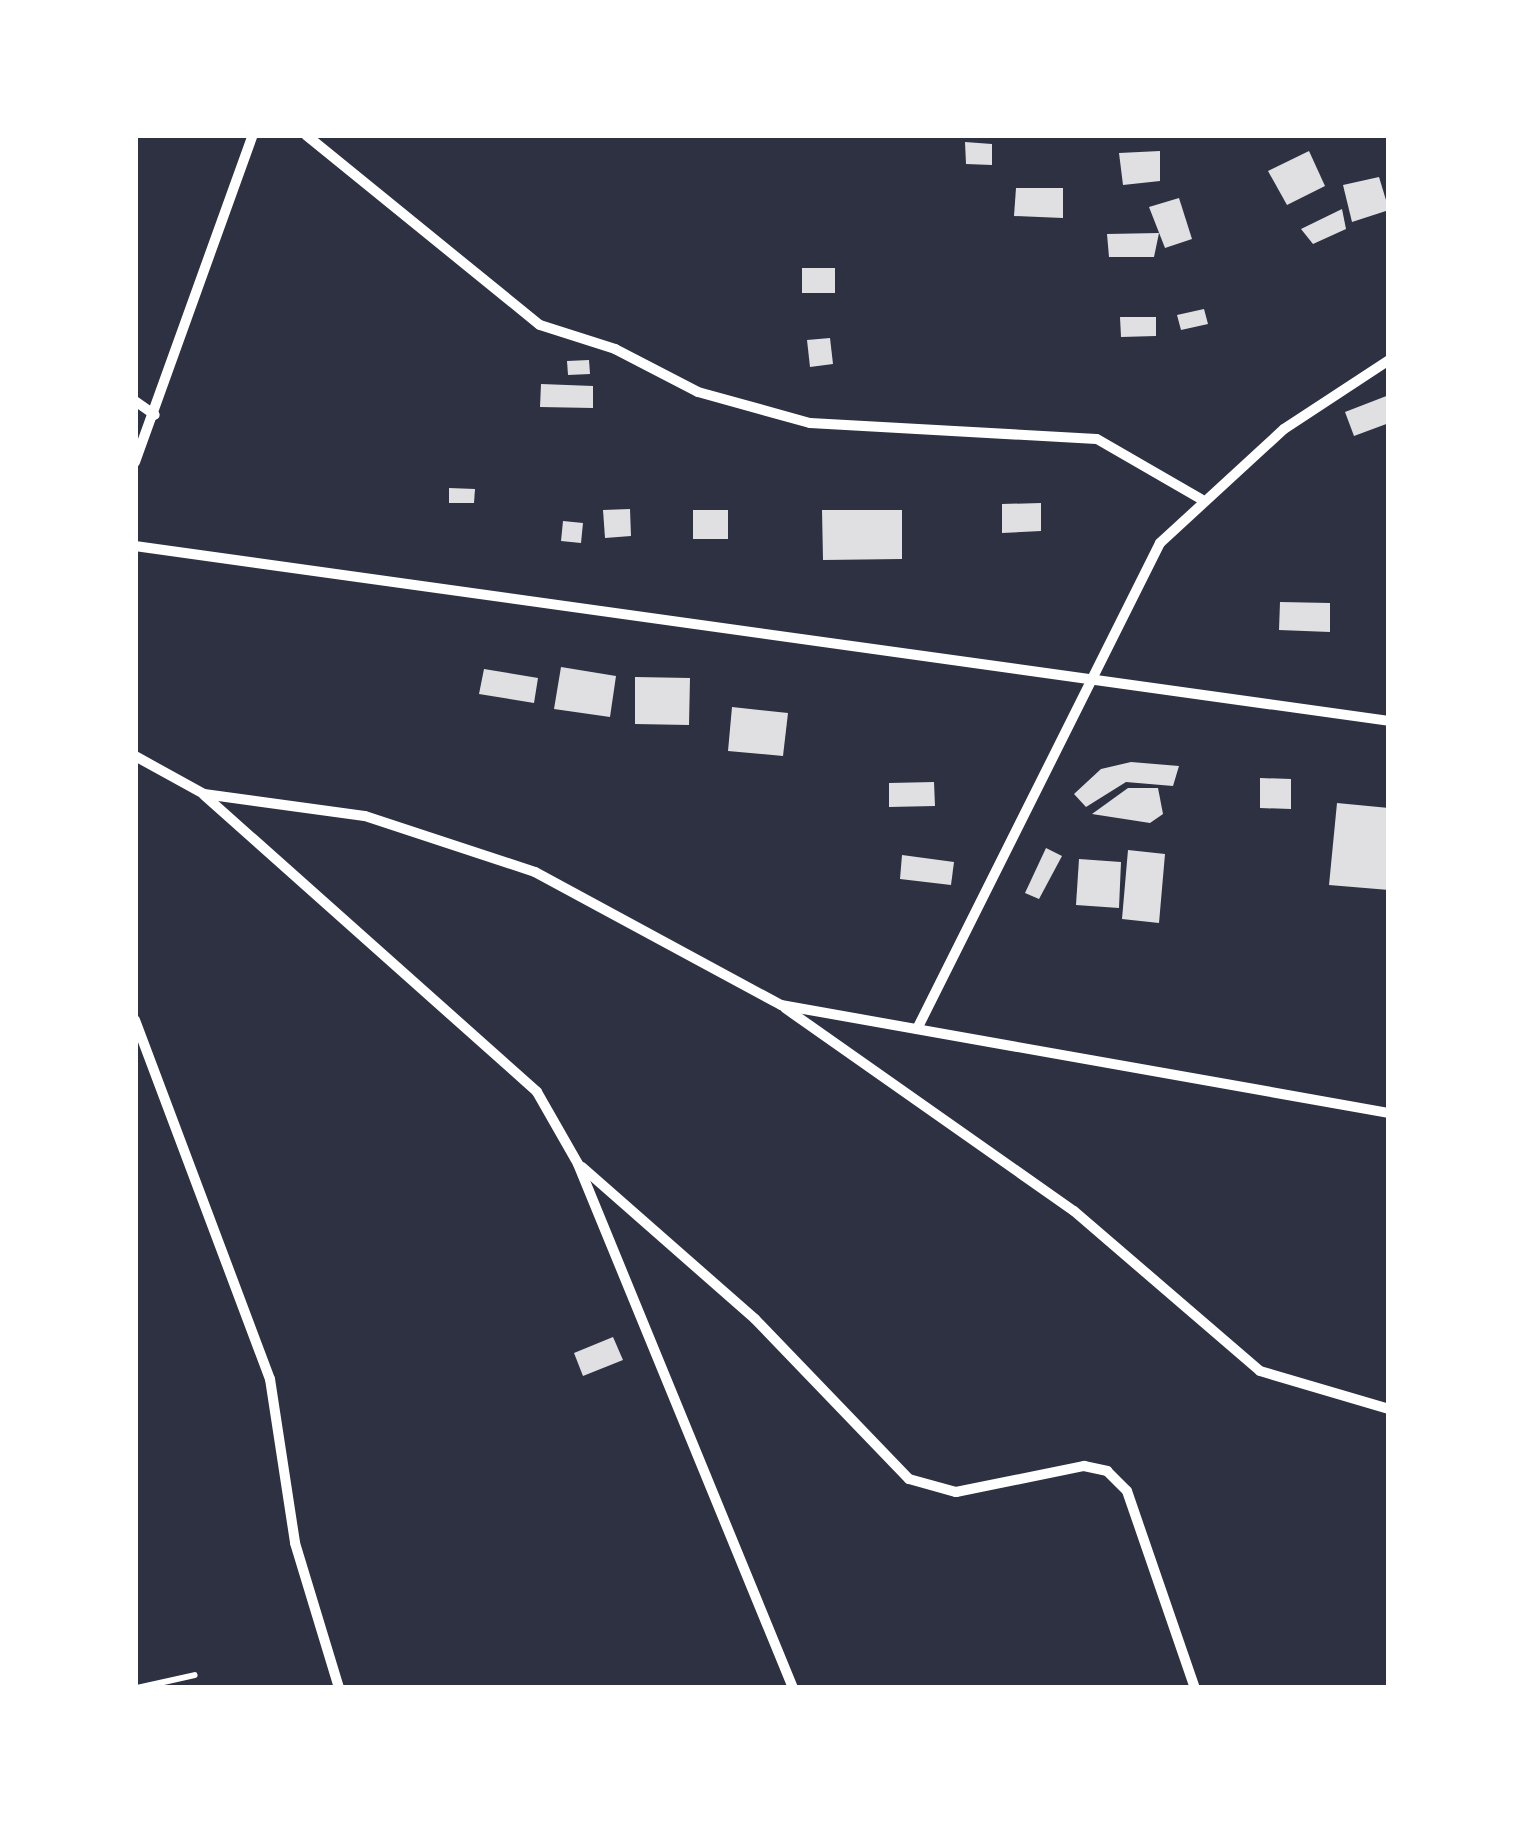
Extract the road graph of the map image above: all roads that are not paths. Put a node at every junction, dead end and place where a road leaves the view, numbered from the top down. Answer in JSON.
{"nodes":[{"id":1,"x":253,"y":135,"type":"edge"},
{"id":2,"x":306,"y":135,"type":"edge"},
{"id":3,"x":1389,"y":360,"type":"edge"},
{"id":4,"x":135,"y":401,"type":"edge"},
{"id":5,"x":155,"y":415,"type":"junction"},
{"id":6,"x":135,"y":462,"type":"edge"},
{"id":7,"x":1202,"y":499,"type":"junction"},
{"id":8,"x":135,"y":546,"type":"edge"},
{"id":9,"x":1092,"y":686,"type":"junction"},
{"id":10,"x":1389,"y":721,"type":"edge"},
{"id":11,"x":135,"y":756,"type":"edge"},
{"id":12,"x":204,"y":794,"type":"junction"},
{"id":13,"x":780,"y":1005,"type":"junction"},
{"id":14,"x":135,"y":1020,"type":"edge"},
{"id":15,"x":916,"y":1029,"type":"junction"},
{"id":16,"x":1389,"y":1113,"type":"edge"},
{"id":17,"x":578,"y":1164,"type":"junction"},
{"id":18,"x":1389,"y":1409,"type":"edge"},
{"id":19,"x":338,"y":1688,"type":"edge"},
{"id":20,"x":793,"y":1688,"type":"edge"},
{"id":21,"x":1195,"y":1688,"type":"edge"}],
"edges":[{"from":1,"to":5,"type":"street"},
{"from":2,"to":7,"type":"street"},
{"from":3,"to":7,"type":"street"},
{"from":4,"to":5,"type":"street"},
{"from":5,"to":6,"type":"street"},
{"from":7,"to":9,"type":"street"},
{"from":8,"to":9,"type":"street"},
{"from":9,"to":10,"type":"street"},
{"from":9,"to":15,"type":"street"},
{"from":11,"to":12,"type":"street"},
{"from":12,"to":13,"type":"street"},
{"from":12,"to":17,"type":"street"},
{"from":13,"to":15,"type":"street"},
{"from":13,"to":18,"type":"street"},
{"from":14,"to":19,"type":"street"},
{"from":15,"to":16,"type":"street"},
{"from":17,"to":20,"type":"street"},
{"from":17,"to":21,"type":"street"}]}
